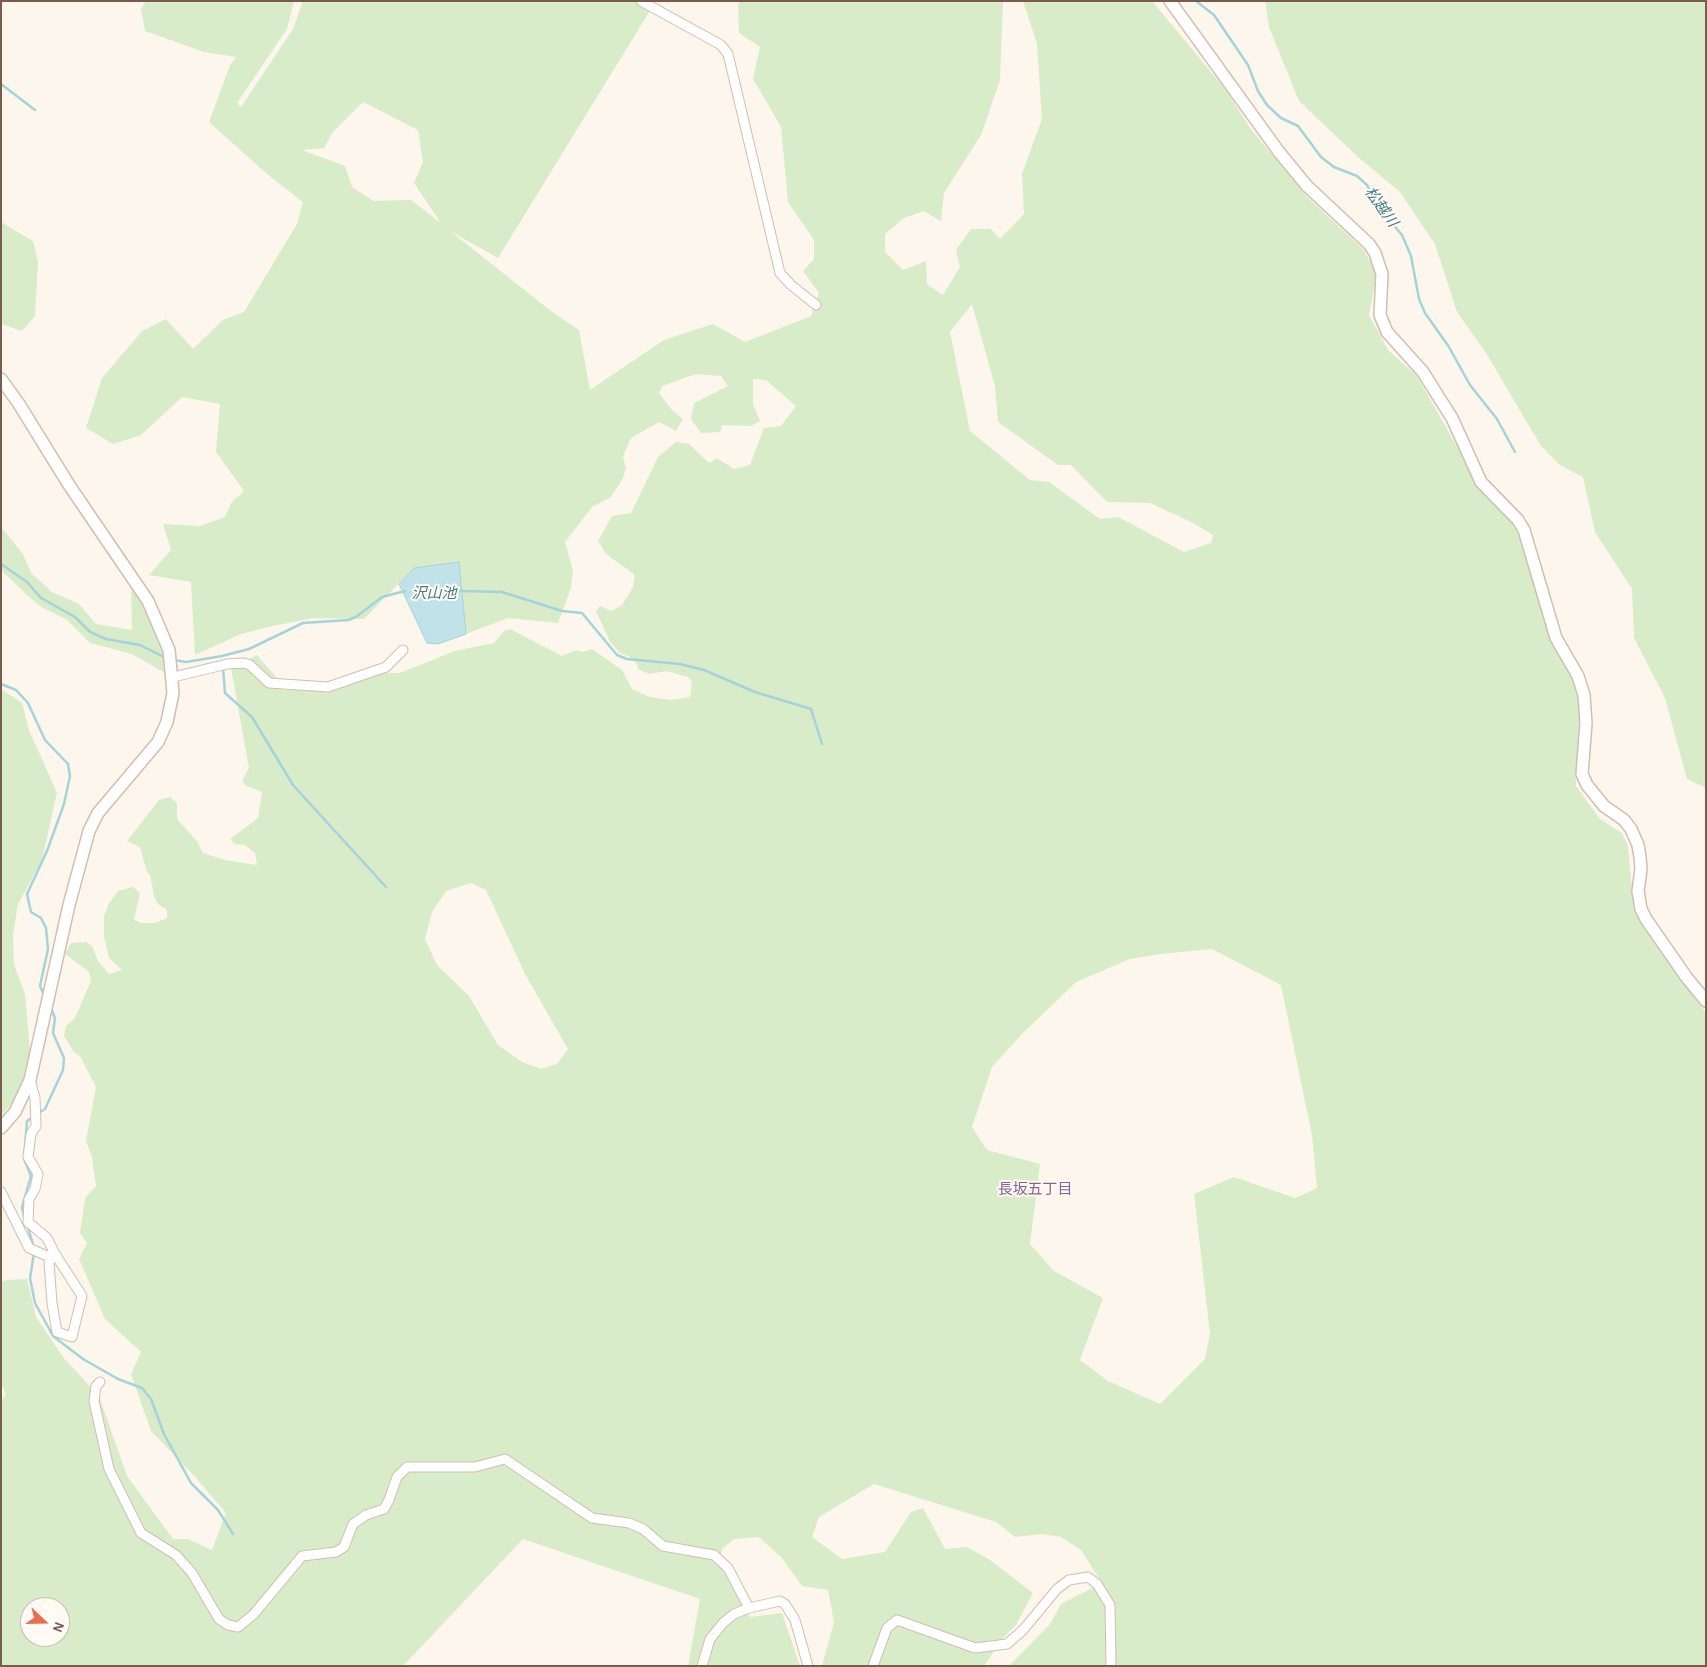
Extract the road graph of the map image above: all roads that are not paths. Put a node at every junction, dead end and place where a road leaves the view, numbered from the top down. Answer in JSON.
{"nodes":[{"id":1,"x":641,"y":1,"type":"edge"},
{"id":2,"x":1170,"y":1,"type":"edge"},
{"id":3,"x":816,"y":305,"type":"dead end"},
{"id":4,"x":1,"y":379,"type":"edge"},
{"id":5,"x":403,"y":650,"type":"dead end"},
{"id":6,"x":173,"y":677,"type":"junction"},
{"id":7,"x":1706,"y":1001,"type":"edge"},
{"id":8,"x":30,"y":1080,"type":"junction"},
{"id":9,"x":1,"y":1128,"type":"edge"},
{"id":10,"x":1,"y":1192,"type":"edge"},
{"id":11,"x":55,"y":1254,"type":"junction"},
{"id":12,"x":100,"y":1382,"type":"dead end"},
{"id":13,"x":749,"y":1608,"type":"junction"},
{"id":14,"x":702,"y":1666,"type":"edge"},
{"id":15,"x":808,"y":1666,"type":"edge"},
{"id":16,"x":873,"y":1666,"type":"edge"},
{"id":17,"x":1111,"y":1666,"type":"edge"}],
"edges":[{"from":1,"to":3,"type":"street"},
{"from":2,"to":7,"type":"street"},
{"from":4,"to":6,"type":"street"},
{"from":5,"to":6,"type":"street"},
{"from":6,"to":8,"type":"street"},
{"from":8,"to":9,"type":"street"},
{"from":8,"to":11,"type":"street"},
{"from":10,"to":11,"type":"street"},
{"from":11,"to":11,"type":"street"},
{"from":12,"to":13,"type":"street"},
{"from":13,"to":14,"type":"street"},
{"from":13,"to":15,"type":"street"},
{"from":16,"to":17,"type":"street"}]}
